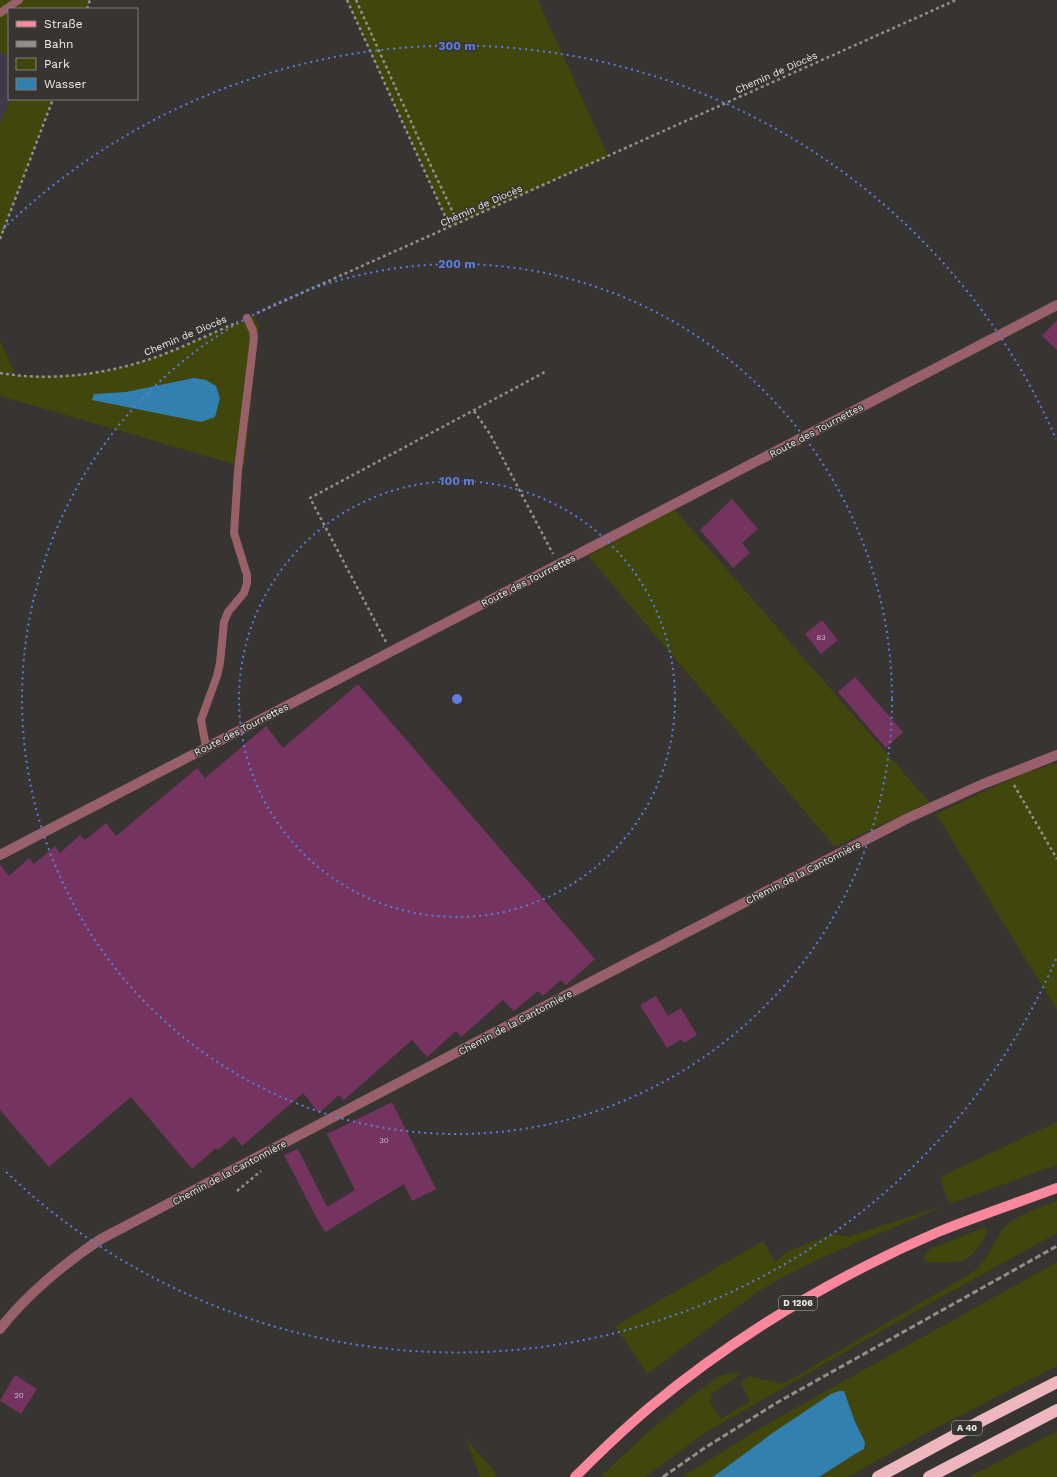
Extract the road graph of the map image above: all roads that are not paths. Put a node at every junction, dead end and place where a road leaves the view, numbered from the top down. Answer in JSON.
{"nodes":[{"id":1,"x":19,"y":0,"type":"edge"},
{"id":2,"x":0,"y":13,"type":"edge"},
{"id":3,"x":1057,"y":304,"type":"edge"},
{"id":4,"x":247,"y":318,"type":"road end"},
{"id":5,"x":206,"y":748,"type":"junction"},
{"id":6,"x":1057,"y":754,"type":"edge"},
{"id":7,"x":0,"y":855,"type":"edge"},
{"id":8,"x":1057,"y":1188,"type":"edge"},
{"id":9,"x":0,"y":1330,"type":"edge"},
{"id":10,"x":1057,"y":1382,"type":"edge"},
{"id":11,"x":1057,"y":1410,"type":"edge"},
{"id":12,"x":575,"y":1477,"type":"edge"},
{"id":13,"x":878,"y":1477,"type":"edge"},
{"id":14,"x":929,"y":1477,"type":"edge"}],
"edges":[{"from":1,"to":2,"type":"lane"},
{"from":3,"to":5,"type":"street","name":"Route des Tournettes"},
{"from":4,"to":5,"type":"lane"},
{"from":5,"to":7,"type":"street","name":"Route des Tournettes"},
{"from":6,"to":9,"type":"street","name":"Chemin de la Cantonnière"},
{"from":8,"to":12,"type":"main road","number":"D 1206"},
{"from":10,"to":13,"type":"highway","number":"A 40"},
{"from":11,"to":14,"type":"highway","number":"A 40"}]}
